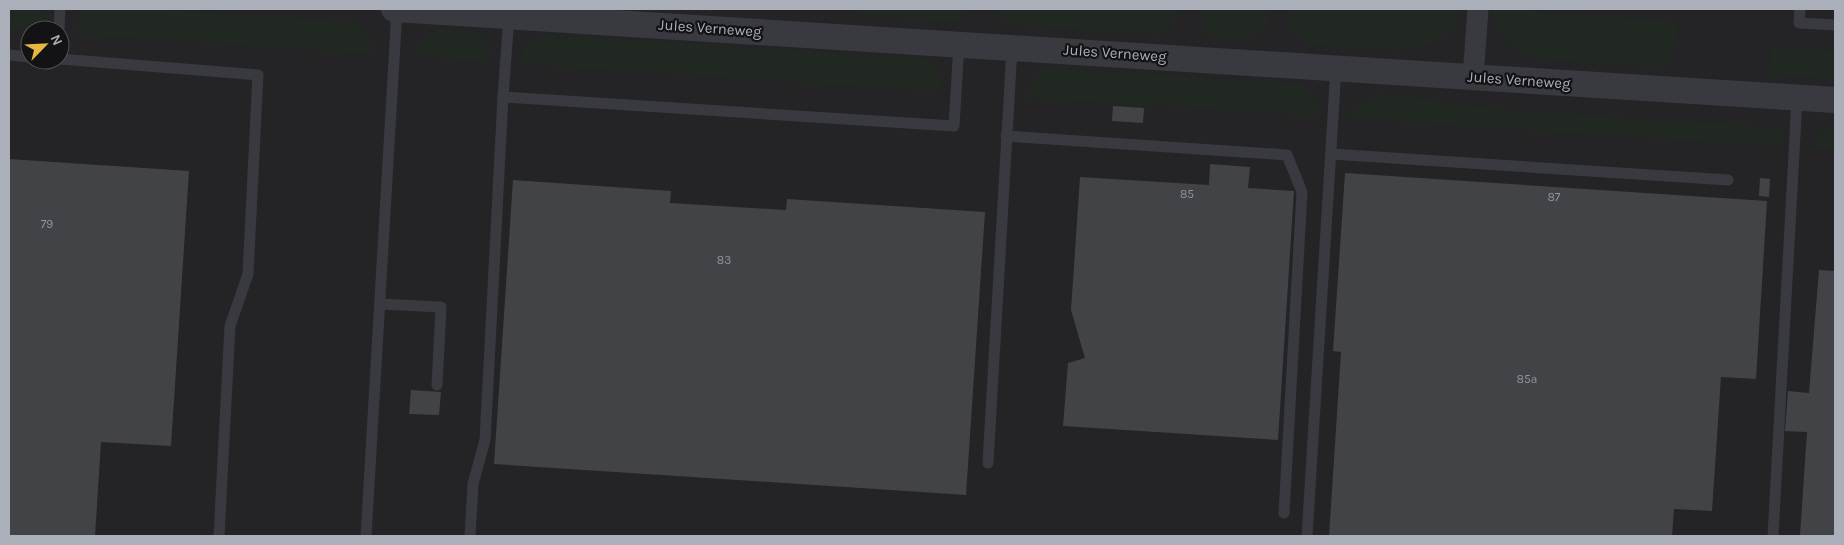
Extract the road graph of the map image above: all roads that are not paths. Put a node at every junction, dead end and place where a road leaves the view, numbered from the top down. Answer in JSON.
{"nodes":[{"id":1,"x":396,"y":9,"type":"edge"},
{"id":2,"x":1478,"y":9,"type":"edge"},
{"id":3,"x":1800,"y":9,"type":"edge"},
{"id":4,"x":509,"y":16,"type":"junction"},
{"id":5,"x":1835,"y":25,"type":"edge"},
{"id":6,"x":959,"y":44,"type":"junction"},
{"id":7,"x":1012,"y":47,"type":"junction"},
{"id":8,"x":70,"y":60,"type":"edge"},
{"id":9,"x":1336,"y":68,"type":"junction"},
{"id":10,"x":1473,"y":77,"type":"junction"},
{"id":11,"x":503,"y":97,"type":"junction"},
{"id":12,"x":1797,"y":98,"type":"junction"},
{"id":13,"x":1835,"y":100,"type":"edge"},
{"id":14,"x":1006,"y":136,"type":"junction"},
{"id":15,"x":1331,"y":154,"type":"junction"},
{"id":16,"x":1728,"y":180,"type":"dead end"},
{"id":17,"x":380,"y":304,"type":"junction"},
{"id":18,"x":437,"y":386,"type":"dead end"},
{"id":19,"x":988,"y":463,"type":"dead end"},
{"id":20,"x":1284,"y":513,"type":"dead end"},
{"id":21,"x":219,"y":536,"type":"edge"},
{"id":22,"x":366,"y":536,"type":"edge"},
{"id":23,"x":470,"y":536,"type":"edge"},
{"id":24,"x":1307,"y":536,"type":"edge"},
{"id":25,"x":1773,"y":536,"type":"edge"}],
"edges":[{"from":1,"to":4,"type":"street","name":"Jules Verneweg"},
{"from":1,"to":17,"type":"lane"},
{"from":2,"to":10,"type":"street"},
{"from":3,"to":5,"type":"lane"},
{"from":4,"to":6,"type":"street","name":"Jules Verneweg"},
{"from":4,"to":11,"type":"lane"},
{"from":6,"to":7,"type":"street","name":"Jules Verneweg"},
{"from":6,"to":11,"type":"lane"},
{"from":7,"to":9,"type":"street","name":"Jules Verneweg"},
{"from":7,"to":14,"type":"lane"},
{"from":8,"to":21,"type":"lane"},
{"from":9,"to":10,"type":"street","name":"Jules Verneweg"},
{"from":9,"to":15,"type":"lane"},
{"from":10,"to":12,"type":"street","name":"Jules Verneweg"},
{"from":11,"to":23,"type":"lane"},
{"from":12,"to":13,"type":"street","name":"Jules Verneweg"},
{"from":12,"to":25,"type":"lane"},
{"from":14,"to":19,"type":"lane"},
{"from":14,"to":20,"type":"lane"},
{"from":15,"to":16,"type":"lane"},
{"from":15,"to":24,"type":"lane"},
{"from":17,"to":18,"type":"lane"},
{"from":17,"to":22,"type":"lane"}]}
